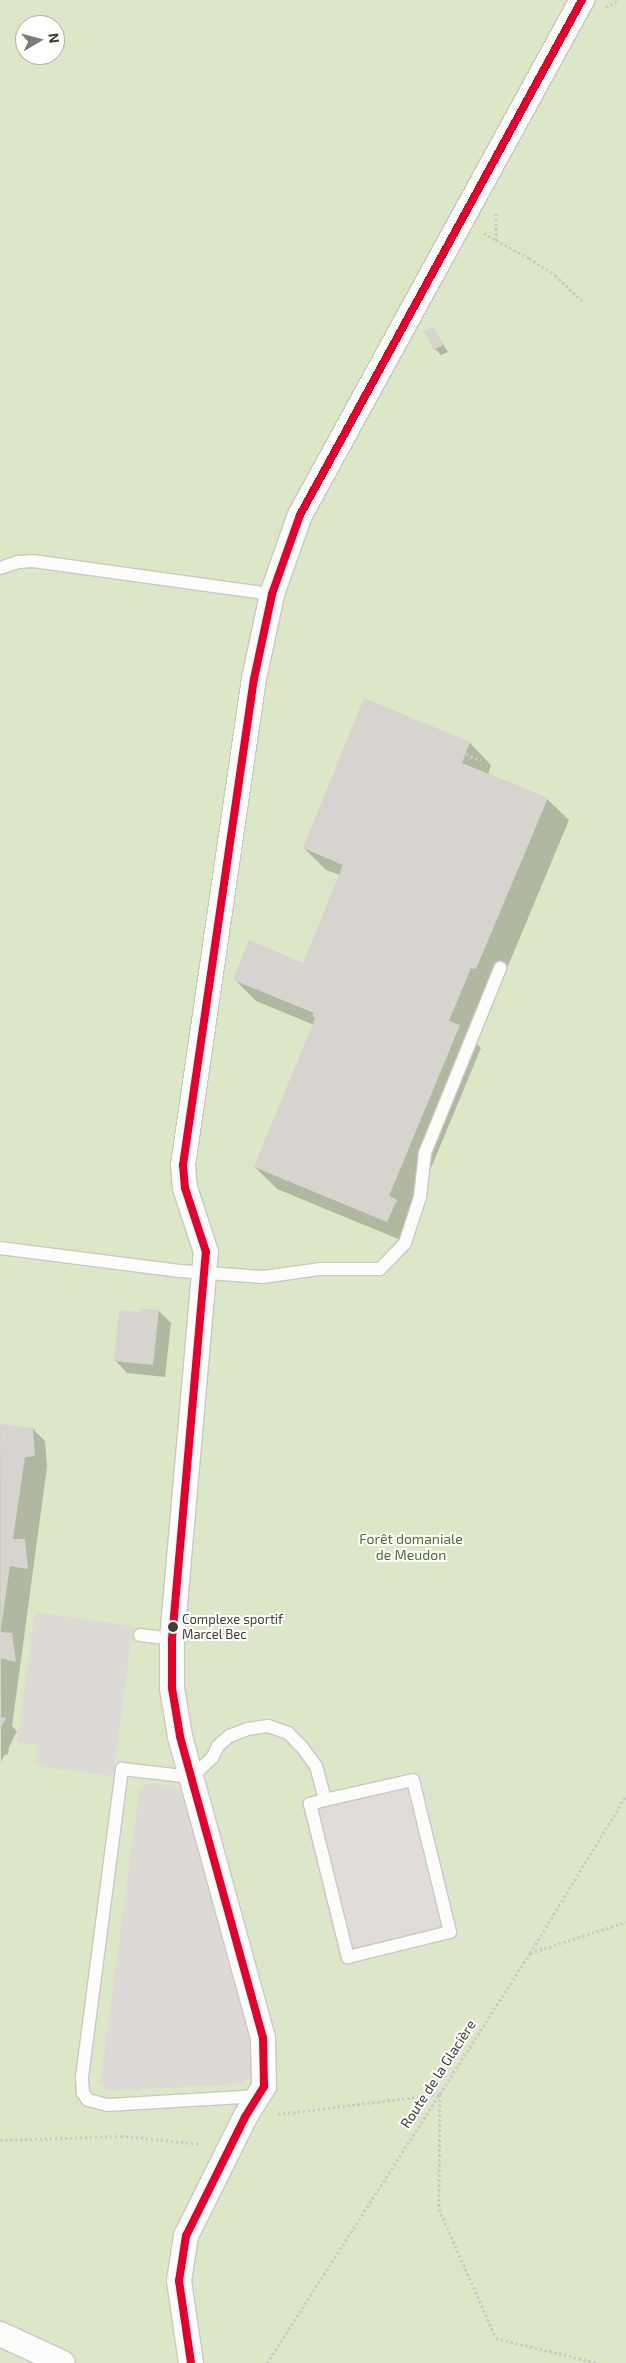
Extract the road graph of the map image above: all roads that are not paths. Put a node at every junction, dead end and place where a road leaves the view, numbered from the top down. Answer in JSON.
{"nodes":[{"id":1,"x":590,"y":6,"type":"edge"},
{"id":2,"x":0,"y":568,"type":"edge"},
{"id":3,"x":272,"y":594,"type":"junction"},
{"id":4,"x":500,"y":968,"type":"dead end"},
{"id":5,"x":0,"y":1248,"type":"edge"},
{"id":6,"x":206,"y":1272,"type":"junction"},
{"id":7,"x":140,"y":1635,"type":"dead end"},
{"id":8,"x":172,"y":1639,"type":"junction"},
{"id":9,"x":192,"y":1777,"type":"junction"},
{"id":10,"x":325,"y":1800,"type":"junction"},
{"id":11,"x":259,"y":2096,"type":"junction"},
{"id":12,"x":0,"y":2334,"type":"edge"},
{"id":13,"x":63,"y":2363,"type":"edge"},
{"id":14,"x":191,"y":2363,"type":"edge"}],
"edges":[{"from":1,"to":3,"type":"street"},
{"from":2,"to":3,"type":"lane"},
{"from":3,"to":6,"type":"street"},
{"from":4,"to":6,"type":"lane"},
{"from":5,"to":6,"type":"lane"},
{"from":6,"to":8,"type":"street"},
{"from":7,"to":8,"type":"lane"},
{"from":8,"to":9,"type":"street"},
{"from":9,"to":10,"type":"lane"},
{"from":9,"to":11,"type":"street"},
{"from":9,"to":11,"type":"lane"},
{"from":10,"to":10,"type":"lane"},
{"from":11,"to":14,"type":"street"},
{"from":12,"to":13,"type":"street"}]}
